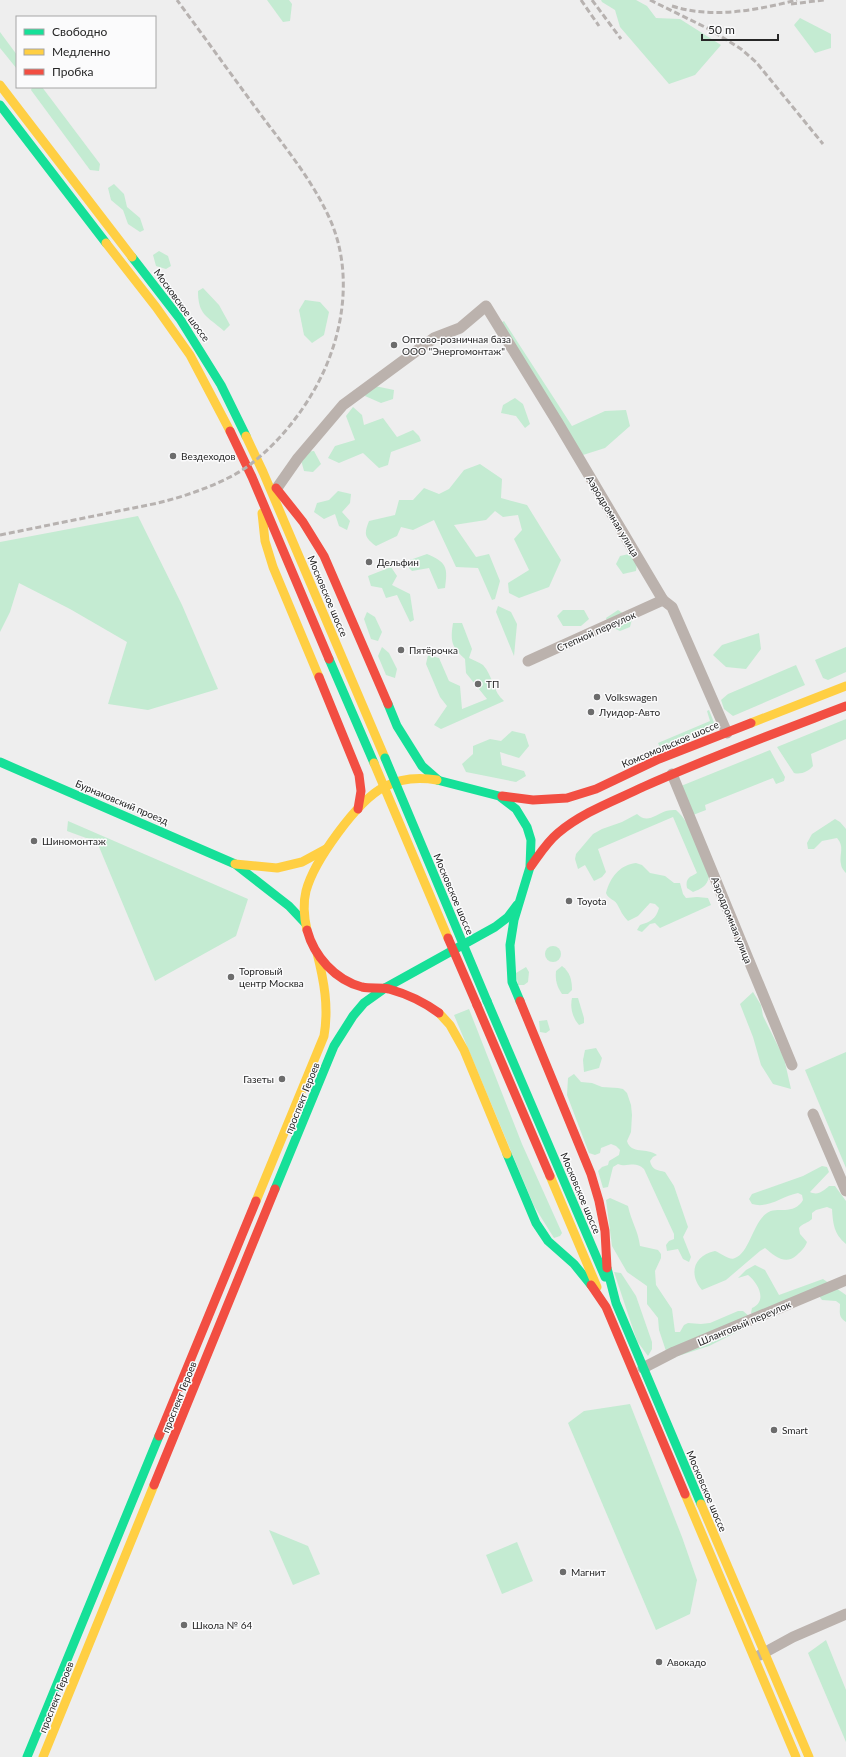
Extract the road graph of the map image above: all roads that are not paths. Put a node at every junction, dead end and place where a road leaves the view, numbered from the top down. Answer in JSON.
{"nodes":[{"id":1,"x":0,"y":85,"type":"edge"},
{"id":2,"x":0,"y":105,"type":"edge"},
{"id":3,"x":263,"y":472,"type":"junction"},
{"id":4,"x":252,"y":477,"type":"junction"},
{"id":5,"x":276,"y":488,"type":"junction"},
{"id":6,"x":663,"y":600,"type":"junction"},
{"id":7,"x":528,"y":661,"type":"dead end"},
{"id":8,"x":846,"y":686,"type":"edge"},
{"id":9,"x":846,"y":706,"type":"edge"},
{"id":10,"x":726,"y":733,"type":"junction"},
{"id":11,"x":0,"y":762,"type":"edge"},
{"id":12,"x":672,"y":774,"type":"junction"},
{"id":13,"x":438,"y":780,"type":"junction"},
{"id":14,"x":499,"y":796,"type":"junction"},
{"id":15,"x":358,"y":808,"type":"junction"},
{"id":16,"x":327,"y":849,"type":"junction"},
{"id":17,"x":235,"y":864,"type":"junction"},
{"id":18,"x":531,"y":866,"type":"junction"},
{"id":19,"x":519,"y":902,"type":"junction"},
{"id":20,"x":305,"y":923,"type":"junction"},
{"id":21,"x":317,"y":951,"type":"junction"},
{"id":22,"x":385,"y":988,"type":"junction"},
{"id":23,"x":792,"y":1065,"type":"dead end"},
{"id":24,"x":813,"y":1114,"type":"dead end"},
{"id":25,"x":846,"y":1192,"type":"edge"},
{"id":26,"x":846,"y":1280,"type":"edge"},
{"id":27,"x":616,"y":1303,"type":"junction"},
{"id":28,"x":606,"y":1308,"type":"junction"},
{"id":29,"x":643,"y":1368,"type":"junction"},
{"id":30,"x":846,"y":1614,"type":"edge"},
{"id":31,"x":764,"y":1653,"type":"junction"},
{"id":32,"x":754,"y":1659,"type":"junction"},
{"id":33,"x":27,"y":1757,"type":"edge"},
{"id":34,"x":43,"y":1757,"type":"edge"},
{"id":35,"x":796,"y":1757,"type":"edge"},
{"id":36,"x":809,"y":1757,"type":"edge"}],
"edges":[{"from":1,"to":3,"type":"main road","name":"Московское шоссе"},
{"from":2,"to":4,"type":"main road"},
{"from":3,"to":5,"type":"main road"},
{"from":3,"to":27,"type":"main road","name":"Московское шоссе","bridge":true},
{"from":4,"to":15,"type":"main road"},
{"from":4,"to":28,"type":"main road","bridge":true},
{"from":5,"to":6,"type":"street","name":"Аэродромная улица"},
{"from":5,"to":13,"type":"main road"},
{"from":6,"to":7,"type":"street","name":"Степной переулок"},
{"from":6,"to":10,"type":"street","name":"Аэродромная улица"},
{"from":8,"to":10,"type":"main road","name":"Комсомольское шоссе"},
{"from":9,"to":12,"type":"main road"},
{"from":10,"to":14,"type":"main road","name":"Комсомольское шоссе"},
{"from":11,"to":17,"type":"main road","name":"Бурнаковский проезд"},
{"from":12,"to":18,"type":"main road"},
{"from":12,"to":23,"type":"street","name":"Аэродромная улица"},
{"from":13,"to":14,"type":"main road"},
{"from":13,"to":15,"type":"main road"},
{"from":14,"to":18,"type":"main road"},
{"from":15,"to":16,"type":"main road"},
{"from":16,"to":17,"type":"main road"},
{"from":16,"to":20,"type":"main road"},
{"from":17,"to":20,"type":"main road"},
{"from":18,"to":19,"type":"main road"},
{"from":19,"to":22,"type":"main road","name":"проспект Героев"},
{"from":19,"to":27,"type":"main road"},
{"from":20,"to":21,"type":"main road"},
{"from":21,"to":22,"type":"main road"},
{"from":21,"to":33,"type":"main road","name":"проспект Героев"},
{"from":22,"to":28,"type":"main road"},
{"from":22,"to":34,"type":"main road","name":"проспект Героев"},
{"from":24,"to":25,"type":"street"},
{"from":26,"to":29,"type":"street","name":"Шланговый переулок"},
{"from":27,"to":29,"type":"main road","name":"Московское шоссе"},
{"from":28,"to":32,"type":"main road"},
{"from":29,"to":31,"type":"main road","name":"Московское шоссе"},
{"from":30,"to":31,"type":"street"},
{"from":31,"to":32,"type":"street"},
{"from":31,"to":36,"type":"main road","name":"Московское шоссе"},
{"from":32,"to":35,"type":"main road"}]}
